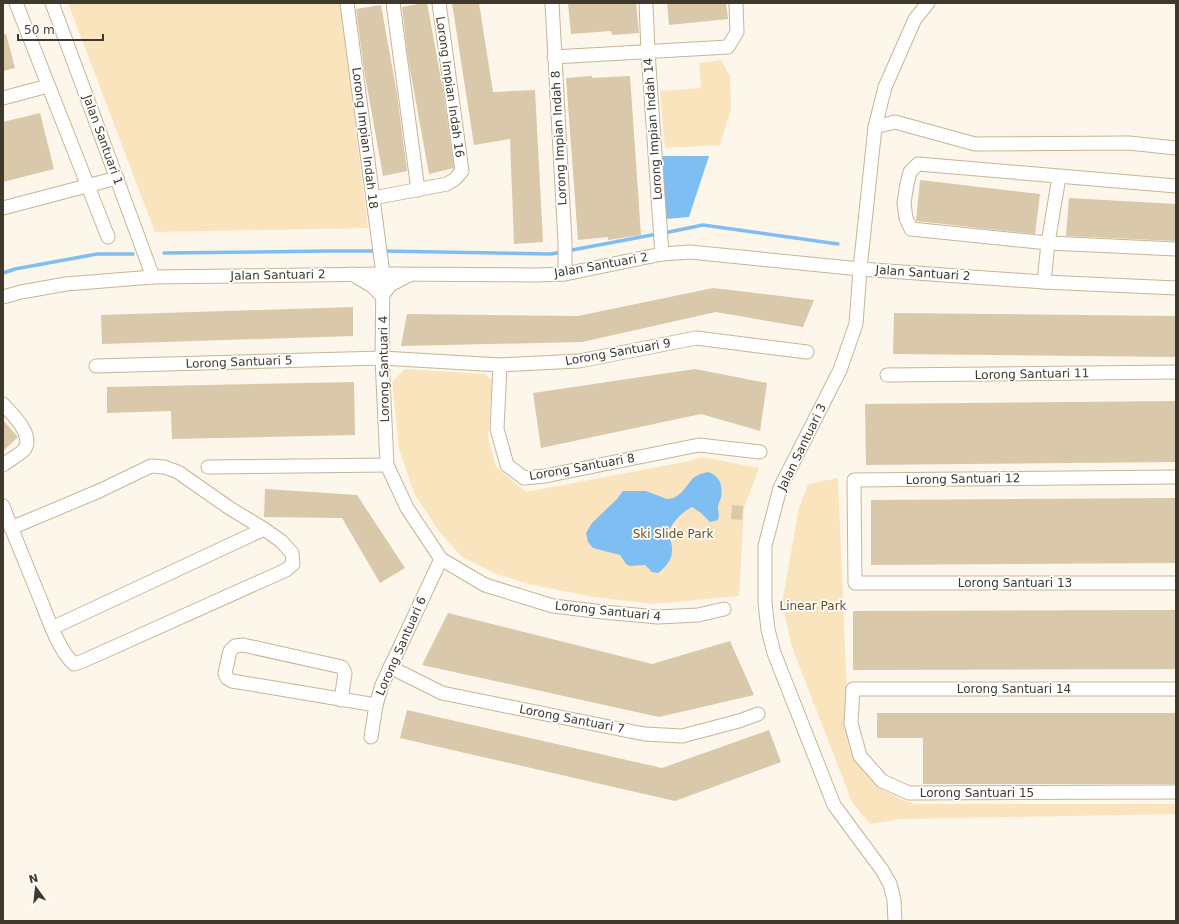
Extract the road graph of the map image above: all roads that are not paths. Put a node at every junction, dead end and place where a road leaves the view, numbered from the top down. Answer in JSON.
{"nodes":[{"id":1,"x":16,"y":3,"type":"edge"},
{"id":2,"x":52,"y":3,"type":"edge"},
{"id":3,"x":347,"y":3,"type":"edge"},
{"id":4,"x":393,"y":3,"type":"edge"},
{"id":5,"x":439,"y":3,"type":"edge"},
{"id":6,"x":552,"y":3,"type":"edge"},
{"id":7,"x":646,"y":3,"type":"edge"},
{"id":8,"x":736,"y":3,"type":"edge"},
{"id":9,"x":928,"y":3,"type":"edge"},
{"id":10,"x":648,"y":52,"type":"junction"},
{"id":11,"x":554,"y":57,"type":"junction"},
{"id":12,"x":48,"y":86,"type":"junction"},
{"id":13,"x":3,"y":98,"type":"edge"},
{"id":14,"x":875,"y":127,"type":"junction"},
{"id":15,"x":1176,"y":148,"type":"edge"},
{"id":16,"x":1059,"y":177,"type":"junction"},
{"id":17,"x":117,"y":178,"type":"junction"},
{"id":18,"x":88,"y":186,"type":"junction"},
{"id":19,"x":1176,"y":186,"type":"edge"},
{"id":20,"x":418,"y":190,"type":"junction"},
{"id":21,"x":373,"y":198,"type":"junction"},
{"id":22,"x":3,"y":208,"type":"edge"},
{"id":23,"x":108,"y":237,"type":"dead end"},
{"id":24,"x":1048,"y":243,"type":"junction"},
{"id":25,"x":1176,"y":249,"type":"edge"},
{"id":26,"x":661,"y":250,"type":"junction"},
{"id":27,"x":565,"y":269,"type":"junction"},
{"id":28,"x":860,"y":269,"type":"junction"},
{"id":29,"x":352,"y":274,"type":"junction"},
{"id":30,"x":383,"y":274,"type":"junction"},
{"id":31,"x":411,"y":274,"type":"junction"},
{"id":32,"x":153,"y":277,"type":"junction"},
{"id":33,"x":1044,"y":282,"type":"junction"},
{"id":34,"x":1176,"y":288,"type":"edge"},
{"id":35,"x":382,"y":296,"type":"junction"},
{"id":36,"x":3,"y":297,"type":"edge"},
{"id":37,"x":807,"y":352,"type":"dead end"},
{"id":38,"x":382,"y":358,"type":"junction"},
{"id":39,"x":500,"y":365,"type":"junction"},
{"id":40,"x":96,"y":366,"type":"dead end"},
{"id":41,"x":1176,"y":372,"type":"edge"},
{"id":42,"x":887,"y":375,"type":"dead end"},
{"id":43,"x":3,"y":404,"type":"edge"},
{"id":44,"x":760,"y":452,"type":"dead end"},
{"id":45,"x":3,"y":465,"type":"edge"},
{"id":46,"x":387,"y":465,"type":"junction"},
{"id":47,"x":208,"y":467,"type":"dead end"},
{"id":48,"x":1176,"y":477,"type":"edge"},
{"id":49,"x":3,"y":506,"type":"edge"},
{"id":50,"x":11,"y":528,"type":"junction"},
{"id":51,"x":264,"y":529,"type":"junction"},
{"id":52,"x":441,"y":559,"type":"junction"},
{"id":53,"x":855,"y":582,"type":"joint"},
{"id":54,"x":1176,"y":583,"type":"edge"},
{"id":55,"x":724,"y":609,"type":"dead end"},
{"id":56,"x":52,"y":628,"type":"junction"},
{"id":57,"x":390,"y":667,"type":"junction"},
{"id":58,"x":853,"y":689,"type":"joint"},
{"id":59,"x":1176,"y":689,"type":"edge"},
{"id":60,"x":341,"y":700,"type":"junction"},
{"id":61,"x":376,"y":705,"type":"junction"},
{"id":62,"x":758,"y":714,"type":"dead end"},
{"id":63,"x":371,"y":737,"type":"dead end"},
{"id":64,"x":1176,"y":792,"type":"edge"},
{"id":65,"x":895,"y":921,"type":"edge"}],
"edges":[{"from":1,"to":12,"type":"street"},
{"from":2,"to":17,"type":"street","name":"Jalan Santuari 1"},
{"from":3,"to":21,"type":"street","name":"Lorong Impian Indah 18"},
{"from":4,"to":20,"type":"street"},
{"from":5,"to":20,"type":"street","name":"Lorong Impian Indah 16"},
{"from":6,"to":11,"type":"street","name":"Lorong Impian Indah 8"},
{"from":7,"to":10,"type":"street","name":"Lorong Impian Indah 14"},
{"from":8,"to":10,"type":"street"},
{"from":9,"to":14,"type":"street","name":"Jalan Santuari 3"},
{"from":10,"to":11,"type":"street"},
{"from":10,"to":26,"type":"street","name":"Lorong Impian Indah 14"},
{"from":11,"to":27,"type":"street","name":"Lorong Impian Indah 8"},
{"from":12,"to":13,"type":"street"},
{"from":12,"to":18,"type":"street"},
{"from":14,"to":15,"type":"street"},
{"from":14,"to":28,"type":"street","name":"Jalan Santuari 3"},
{"from":16,"to":19,"type":"street"},
{"from":16,"to":24,"type":"street"},
{"from":16,"to":24,"type":"street"},
{"from":17,"to":18,"type":"street"},
{"from":17,"to":32,"type":"street","name":"Jalan Santuari 1"},
{"from":18,"to":22,"type":"street"},
{"from":18,"to":23,"type":"street"},
{"from":20,"to":21,"type":"street","name":"Lorong Impian Indah 16"},
{"from":21,"to":30,"type":"street","name":"Lorong Impian Indah 18"},
{"from":24,"to":25,"type":"street"},
{"from":24,"to":33,"type":"street"},
{"from":26,"to":27,"type":"street","name":"Jalan Santuari 2"},
{"from":26,"to":28,"type":"street","name":"Jalan Santuari 2"},
{"from":27,"to":31,"type":"street","name":"Jalan Santuari 2"},
{"from":28,"to":33,"type":"street","name":"Jalan Santuari 2"},
{"from":28,"to":65,"type":"street","name":"Jalan Santuari 3"},
{"from":29,"to":30,"type":"street","name":"Jalan Santuari 2"},
{"from":29,"to":32,"type":"street","name":"Jalan Santuari 2"},
{"from":29,"to":35,"type":"street"},
{"from":30,"to":31,"type":"street","name":"Jalan Santuari 2"},
{"from":30,"to":35,"type":"street","name":"Lorong Santuari 4"},
{"from":31,"to":35,"type":"street"},
{"from":32,"to":36,"type":"street","name":"Jalan Santuari 2"},
{"from":33,"to":34,"type":"street","name":"Jalan Santuari 2"},
{"from":35,"to":38,"type":"street","name":"Lorong Santuari 4"},
{"from":37,"to":39,"type":"street","name":"Lorong Santuari 9"},
{"from":38,"to":39,"type":"street","name":"Lorong Santuari 9"},
{"from":38,"to":40,"type":"street","name":"Lorong Santuari 5"},
{"from":38,"to":46,"type":"street","name":"Lorong Santuari 4"},
{"from":39,"to":44,"type":"street","name":"Lorong Santuari 8"},
{"from":41,"to":42,"type":"street","name":"Lorong Santuari 11"},
{"from":43,"to":45,"type":"street"},
{"from":46,"to":47,"type":"street"},
{"from":46,"to":52,"type":"street","name":"Lorong Santuari 4"},
{"from":48,"to":53,"type":"street","name":"Lorong Santuari 12"},
{"from":49,"to":50,"type":"street"},
{"from":50,"to":51,"type":"street"},
{"from":50,"to":56,"type":"street"},
{"from":51,"to":56,"type":"street"},
{"from":51,"to":56,"type":"street"},
{"from":52,"to":55,"type":"street","name":"Lorong Santuari 4"},
{"from":52,"to":57,"type":"street","name":"Lorong Santuari 6"},
{"from":53,"to":54,"type":"street","name":"Lorong Santuari 13"},
{"from":57,"to":61,"type":"street","name":"Lorong Santuari 6"},
{"from":57,"to":62,"type":"street","name":"Lorong Santuari 7"},
{"from":58,"to":59,"type":"street","name":"Lorong Santuari 14"},
{"from":58,"to":64,"type":"street","name":"Lorong Santuari 15"},
{"from":60,"to":60,"type":"street"},
{"from":60,"to":61,"type":"street"},
{"from":61,"to":63,"type":"street","name":"Lorong Santuari 6"}]}
